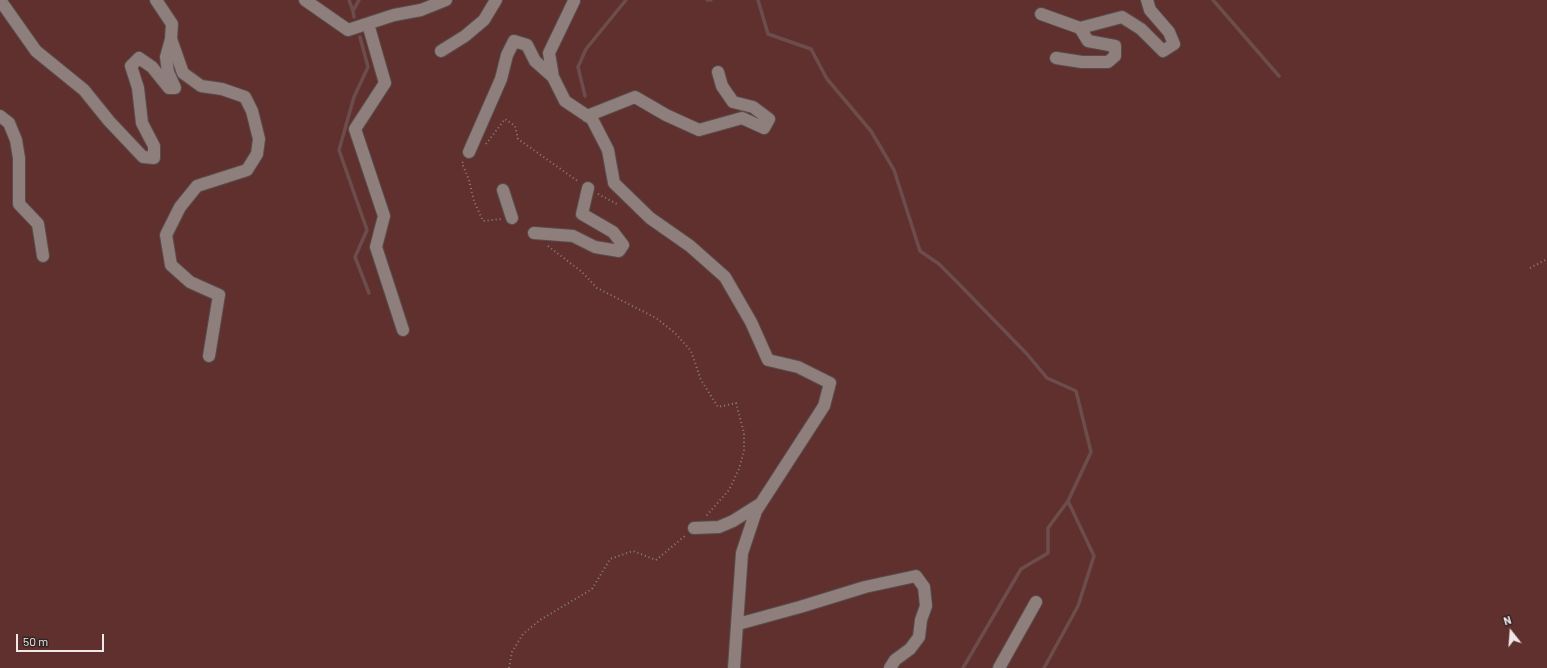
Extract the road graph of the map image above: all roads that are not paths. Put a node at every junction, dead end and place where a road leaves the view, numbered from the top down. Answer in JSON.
{"nodes":[{"id":1,"x":0,"y":0,"type":"edge"},
{"id":2,"x":156,"y":0,"type":"edge"},
{"id":3,"x":305,"y":0,"type":"edge"},
{"id":4,"x":446,"y":0,"type":"edge"},
{"id":5,"x":496,"y":0,"type":"edge"},
{"id":6,"x":574,"y":0,"type":"edge"},
{"id":7,"x":1146,"y":0,"type":"edge"},
{"id":8,"x":1042,"y":14,"type":"dead end"},
{"id":9,"x":368,"y":24,"type":"junction"},
{"id":10,"x":1080,"y":28,"type":"junction"},
{"id":11,"x":171,"y":39,"type":"junction"},
{"id":12,"x":441,"y":50,"type":"dead end"},
{"id":13,"x":1056,"y":58,"type":"dead end"},
{"id":14,"x":718,"y":72,"type":"dead end"},
{"id":15,"x":553,"y":77,"type":"junction"},
{"id":16,"x":0,"y":116,"type":"edge"},
{"id":17,"x":587,"y":116,"type":"junction"},
{"id":18,"x":469,"y":152,"type":"road end"},
{"id":19,"x":588,"y":188,"type":"road end"},
{"id":20,"x":503,"y":190,"type":"dead end"},
{"id":21,"x":512,"y":218,"type":"road end"},
{"id":22,"x":534,"y":233,"type":"road end"},
{"id":23,"x":43,"y":256,"type":"dead end"},
{"id":24,"x":402,"y":330,"type":"dead end"},
{"id":25,"x":209,"y":356,"type":"dead end"},
{"id":26,"x":760,"y":504,"type":"junction"},
{"id":27,"x":694,"y":528,"type":"road end"},
{"id":28,"x":1036,"y":602,"type":"dead end"},
{"id":29,"x":738,"y":624,"type":"junction"},
{"id":30,"x":734,"y":668,"type":"edge"},
{"id":31,"x":890,"y":668,"type":"edge"},
{"id":32,"x":999,"y":668,"type":"edge"}],
"edges":[{"from":1,"to":11,"type":"lane"},
{"from":2,"to":11,"type":"lane"},
{"from":3,"to":9,"type":"lane"},
{"from":4,"to":9,"type":"lane"},
{"from":5,"to":12,"type":"lane"},
{"from":6,"to":15,"type":"lane"},
{"from":7,"to":10,"type":"lane"},
{"from":8,"to":10,"type":"lane"},
{"from":9,"to":24,"type":"lane"},
{"from":10,"to":13,"type":"lane"},
{"from":11,"to":25,"type":"lane"},
{"from":14,"to":17,"type":"lane"},
{"from":15,"to":17,"type":"lane"},
{"from":15,"to":18,"type":"lane"},
{"from":16,"to":23,"type":"lane"},
{"from":17,"to":26,"type":"lane"},
{"from":19,"to":22,"type":"lane"},
{"from":20,"to":21,"type":"lane"},
{"from":26,"to":27,"type":"lane"},
{"from":26,"to":29,"type":"lane"},
{"from":28,"to":32,"type":"lane"},
{"from":29,"to":30,"type":"lane"},
{"from":29,"to":31,"type":"lane"}]}
